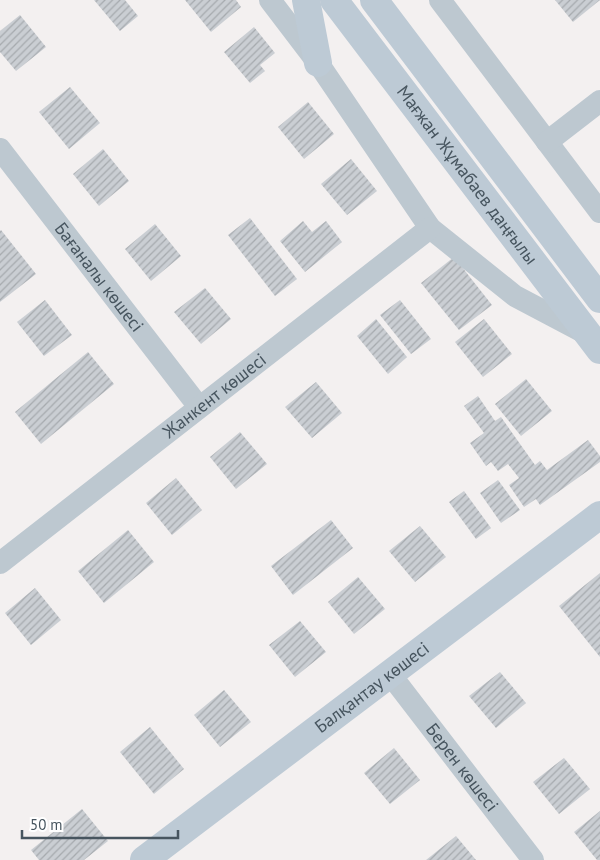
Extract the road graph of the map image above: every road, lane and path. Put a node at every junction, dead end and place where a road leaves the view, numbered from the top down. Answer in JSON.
{"nodes":[{"id":1,"x":270,"y":0,"type":"edge"},
{"id":2,"x":306,"y":0,"type":"edge"},
{"id":3,"x":334,"y":0,"type":"edge"},
{"id":4,"x":374,"y":0,"type":"edge"},
{"id":5,"x":440,"y":0,"type":"edge"},
{"id":6,"x":318,"y":63,"type":"junction"},
{"id":7,"x":600,"y":101,"type":"edge"},
{"id":8,"x":547,"y":142,"type":"junction"},
{"id":9,"x":0,"y":149,"type":"edge"},
{"id":10,"x":600,"y":212,"type":"edge"},
{"id":11,"x":430,"y":228,"type":"junction"},
{"id":12,"x":600,"y":299,"type":"edge"},
{"id":13,"x":594,"y":342,"type":"edge"},
{"id":14,"x":199,"y":407,"type":"junction"},
{"id":15,"x":600,"y":515,"type":"edge"},
{"id":16,"x":0,"y":563,"type":"edge"},
{"id":17,"x":390,"y":674,"type":"junction"},
{"id":18,"x":147,"y":859,"type":"edge"},
{"id":19,"x":533,"y":860,"type":"edge"}],
"edges":[{"from":1,"to":6,"type":"street"},
{"from":2,"to":6,"type":"main road"},
{"from":3,"to":13,"type":"main road","name":"Мағжан Жұмабаев даңғылы"},
{"from":4,"to":12,"type":"main road","name":"Мағжан Жұмабаев даңғылы"},
{"from":5,"to":8,"type":"street"},
{"from":6,"to":11,"type":"street"},
{"from":7,"to":8,"type":"street"},
{"from":8,"to":10,"type":"street"},
{"from":9,"to":14,"type":"street","name":"Бағаналы көшесі"},
{"from":11,"to":13,"type":"street"},
{"from":11,"to":14,"type":"street","name":"Жанкент көшесі"},
{"from":14,"to":16,"type":"street","name":"Жанкент көшесі"},
{"from":15,"to":17,"type":"main road","name":"Балқантау көшесі"},
{"from":17,"to":18,"type":"main road","name":"Балқантау көшесі"},
{"from":17,"to":19,"type":"street","name":"Берен көшесі"}]}
